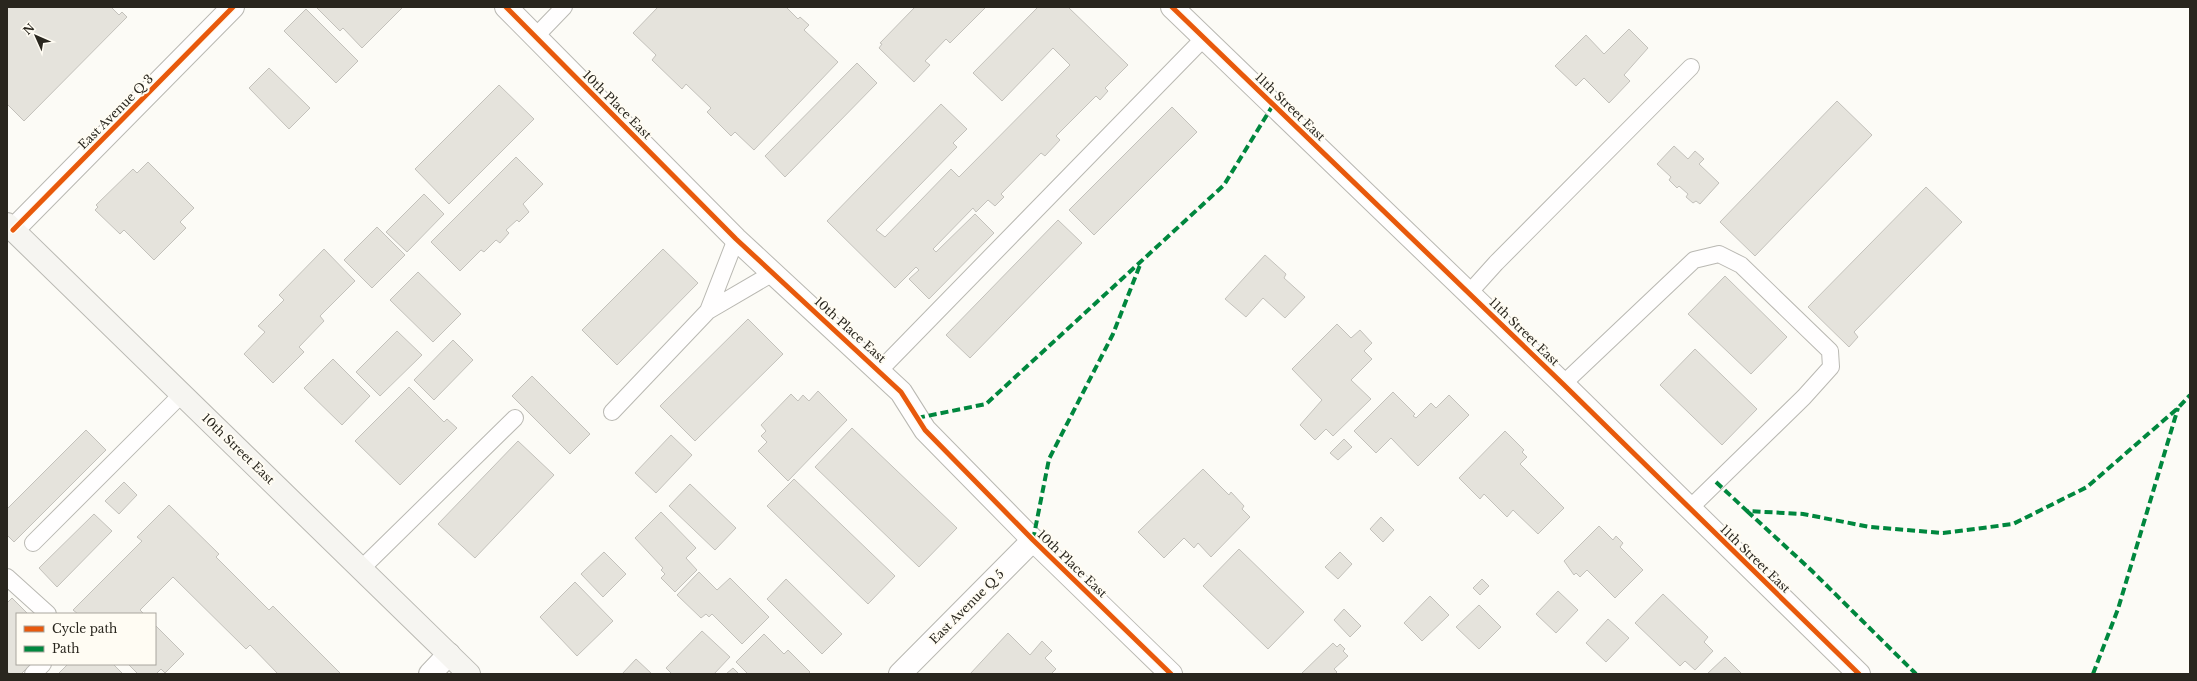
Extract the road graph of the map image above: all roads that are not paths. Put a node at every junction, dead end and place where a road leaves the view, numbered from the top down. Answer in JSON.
{"nodes":[{"id":1,"x":233,"y":7,"type":"edge"},
{"id":2,"x":506,"y":7,"type":"edge"},
{"id":3,"x":564,"y":7,"type":"edge"},
{"id":4,"x":1172,"y":7,"type":"edge"},
{"id":5,"x":536,"y":36,"type":"junction"},
{"id":6,"x":1204,"y":38,"type":"junction"},
{"id":7,"x":1691,"y":67,"type":"dead end"},
{"id":8,"x":10,"y":227,"type":"edge"},
{"id":9,"x":736,"y":239,"type":"junction"},
{"id":10,"x":772,"y":273,"type":"junction"},
{"id":11,"x":1469,"y":293,"type":"junction"},
{"id":12,"x":708,"y":311,"type":"junction"},
{"id":13,"x":880,"y":370,"type":"junction"},
{"id":14,"x":1564,"y":384,"type":"junction"},
{"id":15,"x":182,"y":394,"type":"junction"},
{"id":16,"x":612,"y":412,"type":"dead end"},
{"id":17,"x":515,"y":418,"type":"dead end"},
{"id":18,"x":1689,"y":508,"type":"junction"},
{"id":19,"x":1033,"y":540,"type":"junction"},
{"id":20,"x":33,"y":543,"type":"dead end"},
{"id":21,"x":361,"y":569,"type":"junction"},
{"id":22,"x":7,"y":577,"type":"edge"},
{"id":23,"x":47,"y":613,"type":"edge"},
{"id":24,"x":449,"y":654,"type":"junction"},
{"id":25,"x":42,"y":665,"type":"edge"},
{"id":26,"x":33,"y":674,"type":"edge"},
{"id":27,"x":430,"y":674,"type":"edge"},
{"id":28,"x":469,"y":674,"type":"edge"},
{"id":29,"x":900,"y":674,"type":"edge"},
{"id":30,"x":1171,"y":674,"type":"edge"},
{"id":31,"x":1859,"y":674,"type":"edge"}],
"edges":[{"from":1,"to":8,"type":"street","name":"East Avenue Q 3"},
{"from":2,"to":5,"type":"street","name":"10th Place East"},
{"from":3,"to":5,"type":"lane"},
{"from":4,"to":6,"type":"street","name":"11th Street East"},
{"from":5,"to":9,"type":"street","name":"10th Place East"},
{"from":6,"to":11,"type":"street","name":"11th Street East"},
{"from":6,"to":13,"type":"lane"},
{"from":7,"to":11,"type":"lane"},
{"from":8,"to":15,"type":"main road","name":"10th Street East"},
{"from":9,"to":10,"type":"street","name":"10th Place East"},
{"from":9,"to":12,"type":"lane"},
{"from":10,"to":12,"type":"lane"},
{"from":10,"to":13,"type":"street","name":"10th Place East"},
{"from":11,"to":14,"type":"street","name":"11th Street East"},
{"from":12,"to":16,"type":"lane"},
{"from":13,"to":19,"type":"street","name":"10th Place East"},
{"from":14,"to":18,"type":"street","name":"11th Street East"},
{"from":14,"to":18,"type":"lane"},
{"from":15,"to":20,"type":"lane"},
{"from":15,"to":21,"type":"main road","name":"10th Street East"},
{"from":17,"to":21,"type":"lane"},
{"from":18,"to":31,"type":"street","name":"11th Street East"},
{"from":19,"to":29,"type":"street","name":"East Avenue Q 5"},
{"from":19,"to":30,"type":"street","name":"10th Place East"},
{"from":21,"to":24,"type":"main road","name":"10th Street East"},
{"from":22,"to":23,"type":"lane"},
{"from":24,"to":27,"type":"street"},
{"from":24,"to":28,"type":"main road","name":"10th Street East"},
{"from":25,"to":26,"type":"lane"}]}
